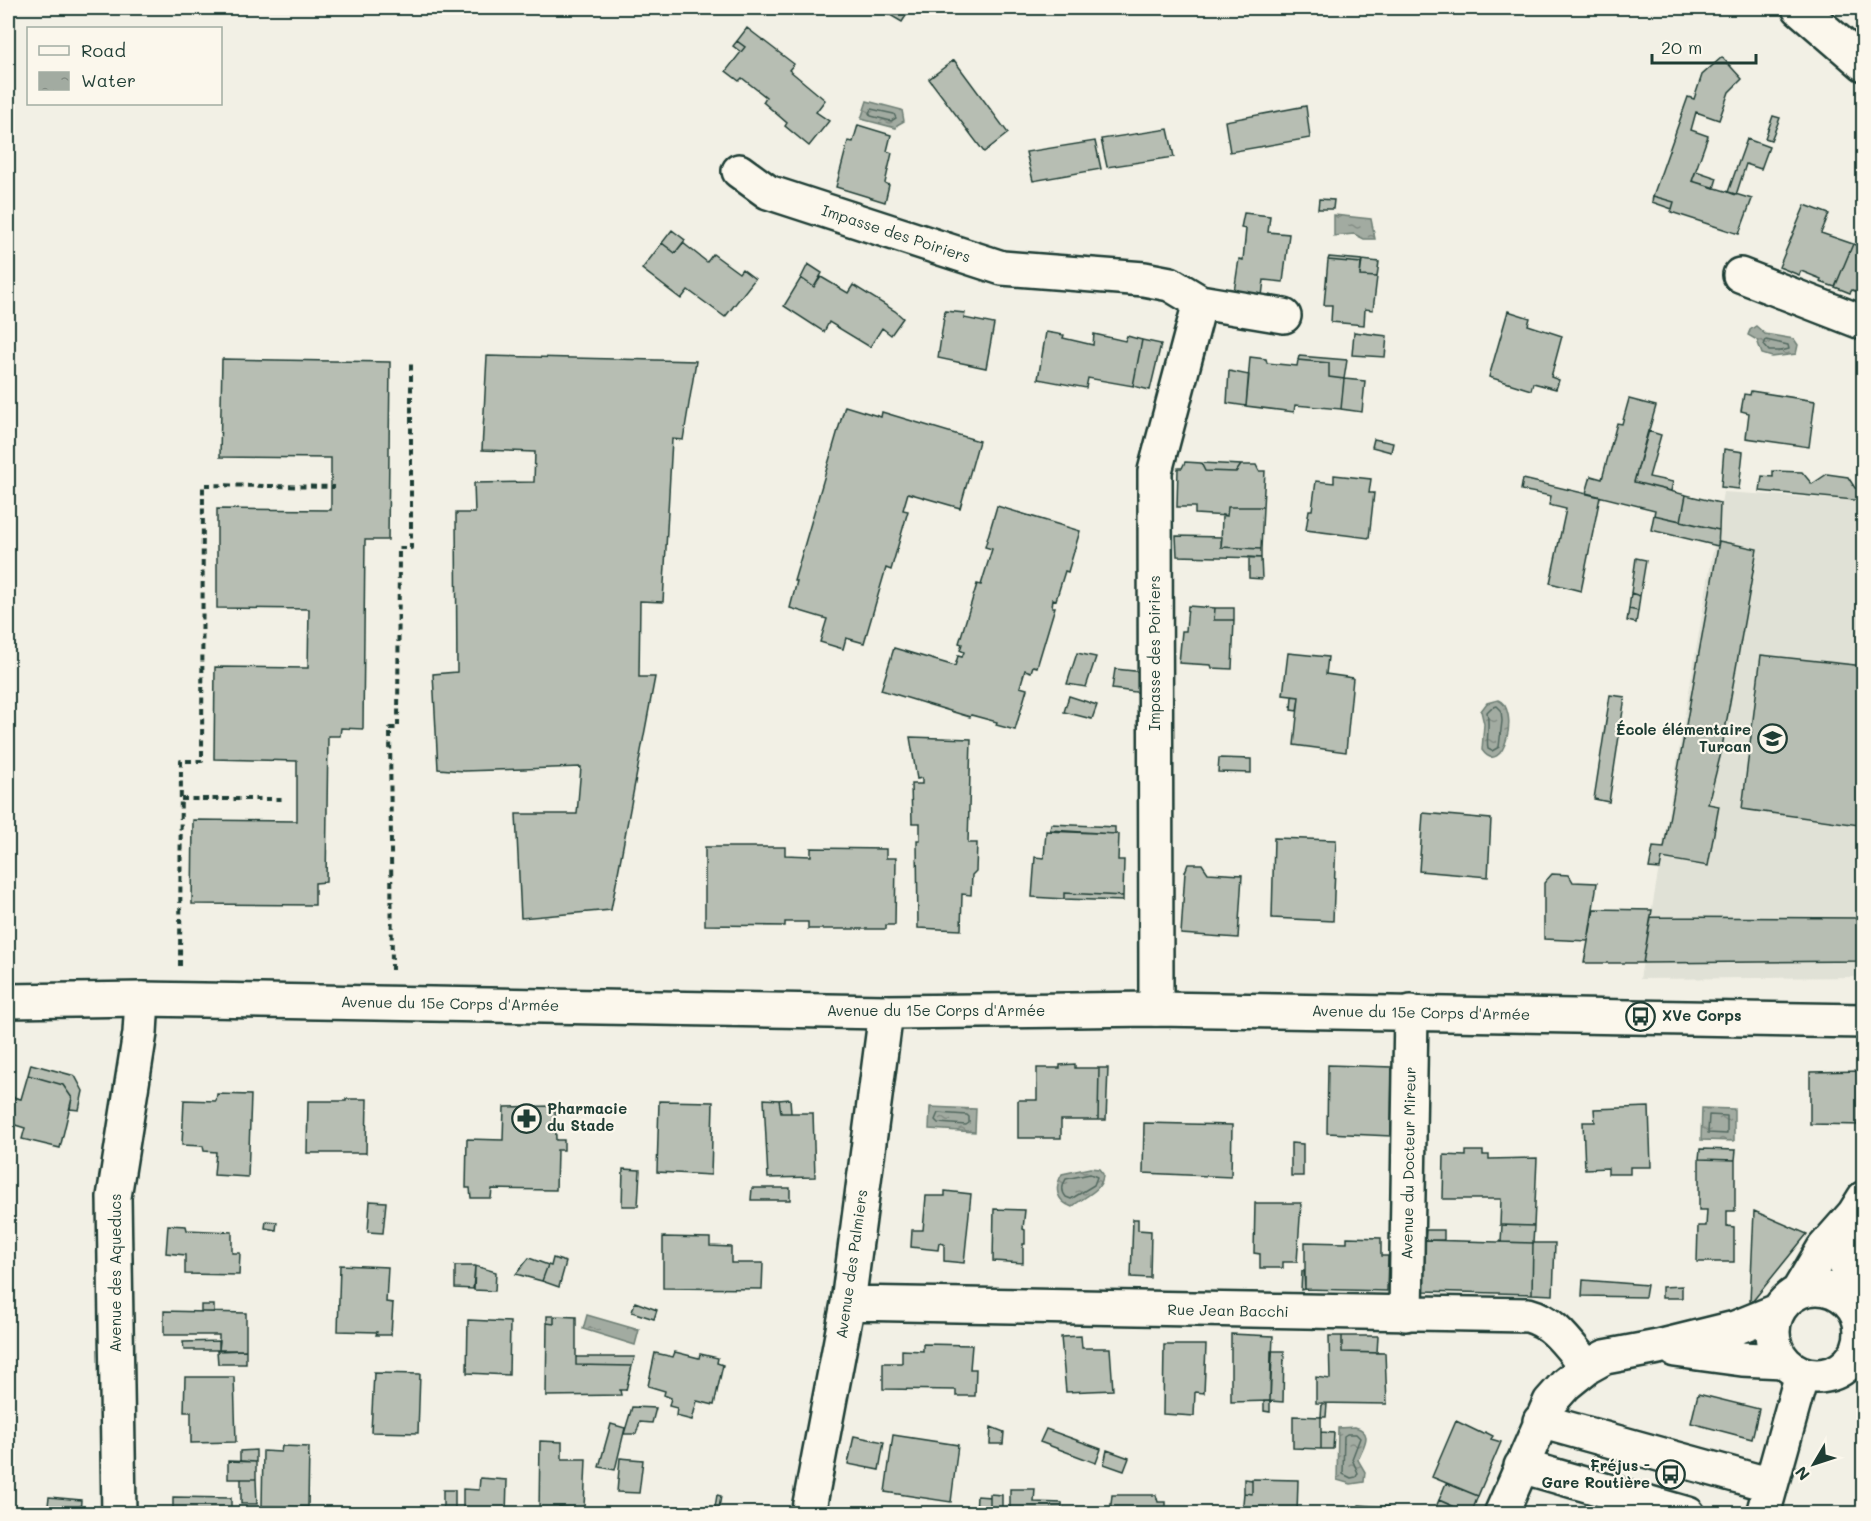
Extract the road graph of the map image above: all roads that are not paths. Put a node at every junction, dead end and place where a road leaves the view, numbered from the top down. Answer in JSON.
{"nodes":[{"id":1,"x":1799,"y":8,"type":"edge"},
{"id":2,"x":1821,"y":8,"type":"edge"},
{"id":3,"x":1863,"y":45,"type":"edge"},
{"id":4,"x":1863,"y":64,"type":"edge"},
{"id":5,"x":738,"y":171,"type":"dead end"},
{"id":6,"x":1740,"y":275,"type":"dead end"},
{"id":7,"x":1200,"y":302,"type":"junction"},
{"id":8,"x":1284,"y":316,"type":"dead end"},
{"id":9,"x":1863,"y":323,"type":"edge"},
{"id":10,"x":142,"y":999,"type":"junction"},
{"id":11,"x":8,"y":1001,"type":"edge"},
{"id":12,"x":1156,"y":1009,"type":"junction"},
{"id":13,"x":886,"y":1012,"type":"junction"},
{"id":14,"x":1412,"y":1012,"type":"junction"},
{"id":15,"x":1863,"y":1020,"type":"edge"},
{"id":16,"x":1859,"y":1206,"type":"edge"},
{"id":17,"x":1787,"y":1302,"type":"junction"},
{"id":18,"x":848,"y":1304,"type":"junction"},
{"id":19,"x":1406,"y":1314,"type":"junction"},
{"id":20,"x":1857,"y":1316,"type":"edge"},
{"id":21,"x":1658,"y":1347,"type":"junction"},
{"id":22,"x":1587,"y":1367,"type":"junction"},
{"id":23,"x":1793,"y":1368,"type":"junction"},
{"id":24,"x":1540,"y":1421,"type":"junction"},
{"id":25,"x":1521,"y":1466,"type":"junction"},
{"id":26,"x":1767,"y":1499,"type":"edge"},
{"id":27,"x":119,"y":1514,"type":"edge"},
{"id":28,"x":808,"y":1514,"type":"edge"},
{"id":29,"x":1501,"y":1514,"type":"edge"},
{"id":30,"x":1688,"y":1514,"type":"edge"}],
"edges":[{"from":1,"to":4,"type":"street"},
{"from":2,"to":3,"type":"street"},
{"from":5,"to":7,"type":"street","name":"Impasse des Poiriers"},
{"from":6,"to":9,"type":"street"},
{"from":7,"to":8,"type":"street","name":"Impasse des Poiriers"},
{"from":7,"to":12,"type":"street","name":"Impasse des Poiriers"},
{"from":10,"to":11,"type":"street","name":"Avenue du 15e Corps d'Armée"},
{"from":10,"to":13,"type":"street","name":"Avenue du 15e Corps d'Armée"},
{"from":10,"to":27,"type":"street","name":"Avenue des Aqueducs"},
{"from":12,"to":13,"type":"street","name":"Avenue du 15e Corps d'Armée"},
{"from":12,"to":14,"type":"street","name":"Avenue du 15e Corps d'Armée"},
{"from":13,"to":18,"type":"street","name":"Avenue des Palmiers"},
{"from":14,"to":15,"type":"street","name":"Avenue du 15e Corps d'Armée"},
{"from":14,"to":19,"type":"street","name":"Avenue du Docteur Mireur"},
{"from":16,"to":17,"type":"street"},
{"from":16,"to":20,"type":"street"},
{"from":17,"to":20,"type":"street"},
{"from":17,"to":21,"type":"street"},
{"from":17,"to":23,"type":"street"},
{"from":18,"to":19,"type":"street","name":"Rue Jean Bacchi"},
{"from":18,"to":28,"type":"street","name":"Avenue des Palmiers"},
{"from":19,"to":22,"type":"street","name":"Rue Jean Bacchi"},
{"from":20,"to":23,"type":"street"},
{"from":21,"to":22,"type":"street"},
{"from":21,"to":23,"type":"street"},
{"from":22,"to":24,"type":"street"},
{"from":23,"to":26,"type":"street"},
{"from":24,"to":25,"type":"street"},
{"from":24,"to":26,"type":"street"},
{"from":25,"to":29,"type":"street"},
{"from":25,"to":30,"type":"street"}]}
